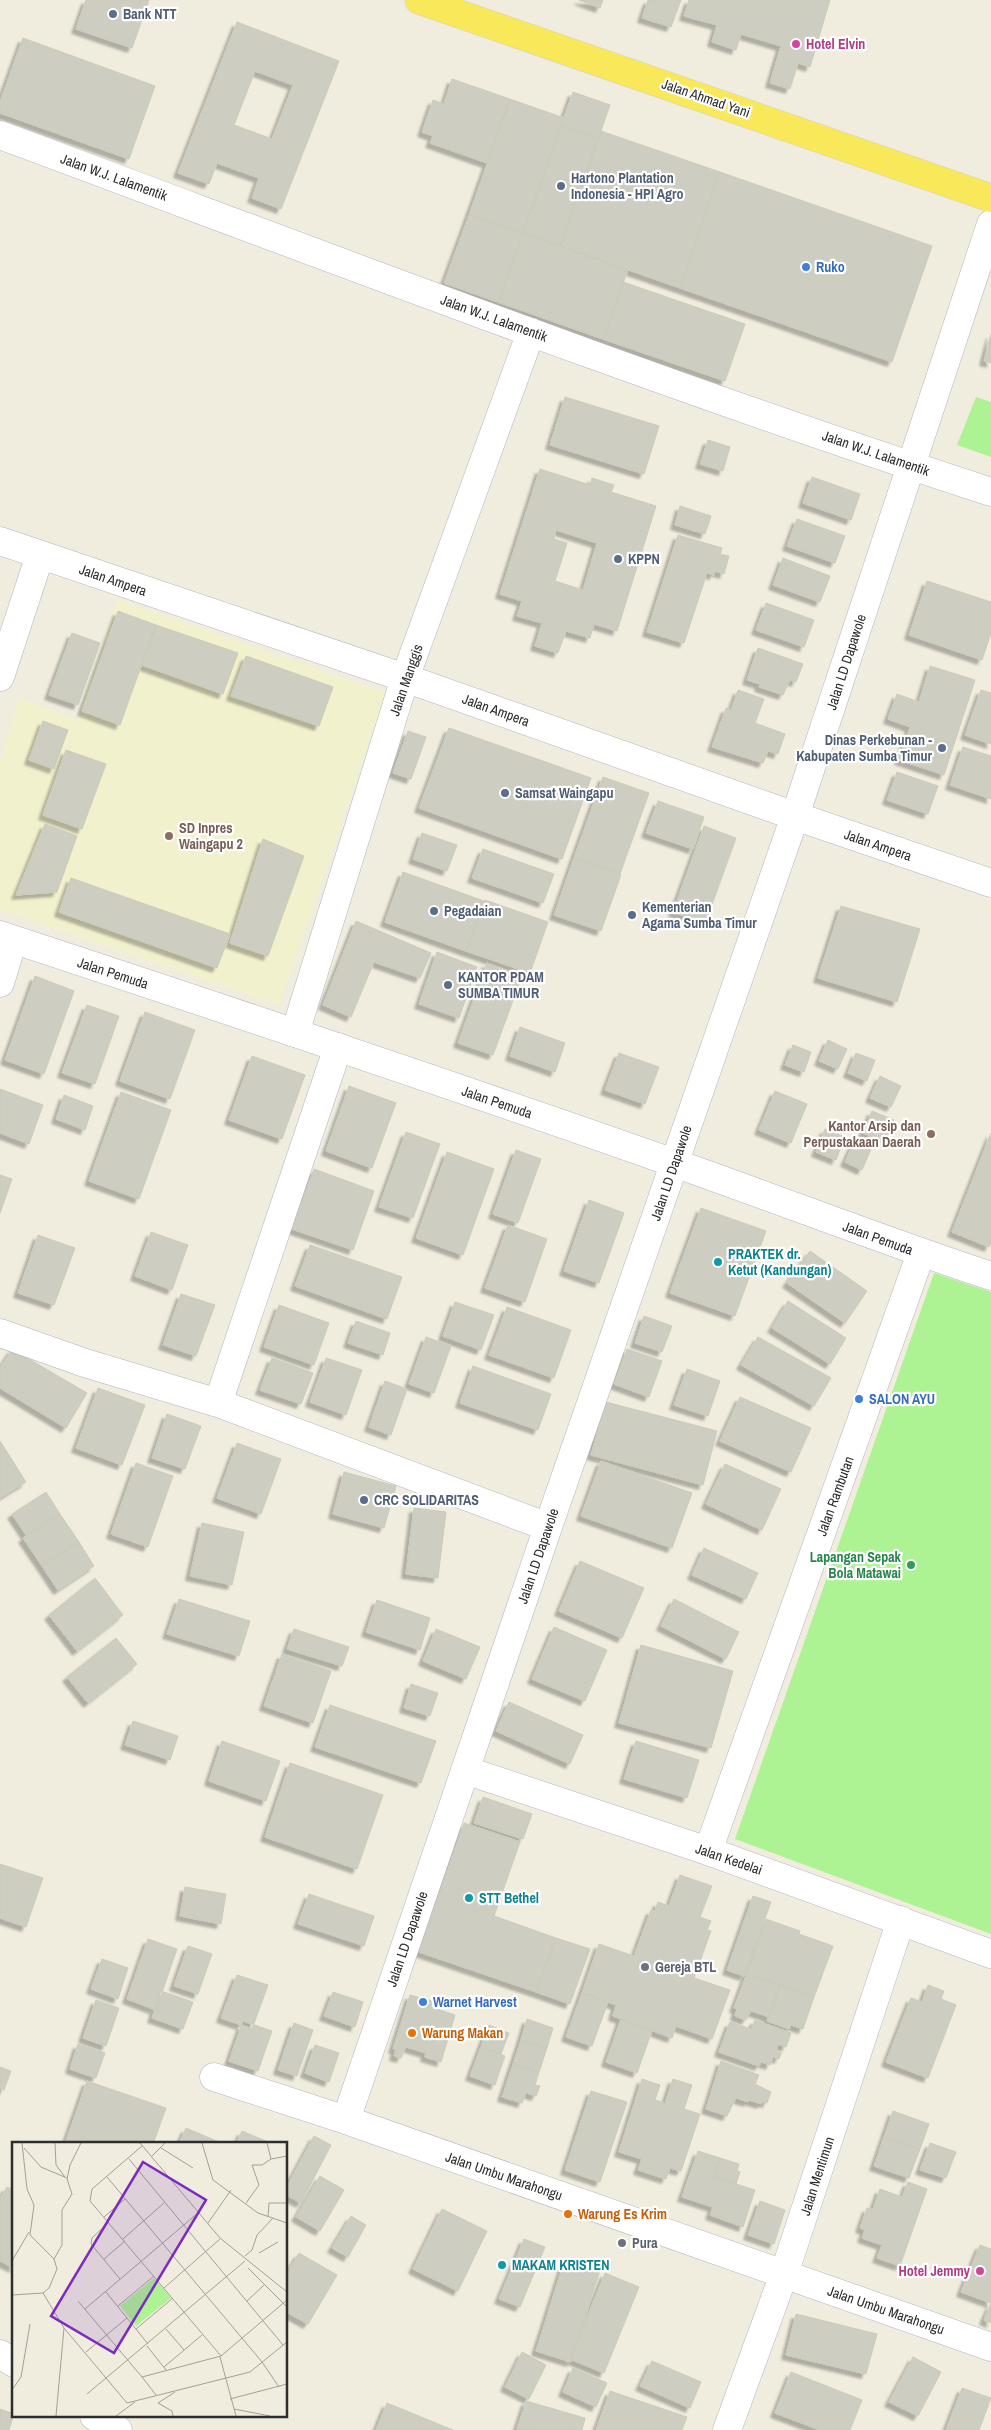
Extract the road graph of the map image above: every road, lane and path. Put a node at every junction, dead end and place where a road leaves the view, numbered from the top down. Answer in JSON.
{"nodes":[{"id":1,"x":420,"y":0,"type":"edge"},
{"id":2,"x":0,"y":135,"type":"edge"},
{"id":3,"x":991,"y":198,"type":"edge"},
{"id":4,"x":991,"y":224,"type":"edge"},
{"id":5,"x":531,"y":332,"type":"junction"},
{"id":6,"x":911,"y":466,"type":"junction"},
{"id":7,"x":991,"y":492,"type":"edge"},
{"id":8,"x":0,"y":542,"type":"edge"},
{"id":9,"x":40,"y":555,"type":"junction"},
{"id":10,"x":0,"y":677,"type":"edge"},
{"id":11,"x":405,"y":678,"type":"junction"},
{"id":12,"x":795,"y":816,"type":"junction"},
{"id":13,"x":991,"y":883,"type":"edge"},
{"id":14,"x":6,"y":938,"type":"edge"},
{"id":15,"x":0,"y":983,"type":"edge"},
{"id":16,"x":295,"y":1033,"type":"junction"},
{"id":17,"x":338,"y":1048,"type":"junction"},
{"id":18,"x":675,"y":1163,"type":"junction"},
{"id":19,"x":921,"y":1254,"type":"junction"},
{"id":20,"x":991,"y":1276,"type":"edge"},
{"id":21,"x":0,"y":1333,"type":"edge"},
{"id":22,"x":218,"y":1403,"type":"junction"},
{"id":23,"x":548,"y":1527,"type":"junction"},
{"id":24,"x":465,"y":1770,"type":"junction"},
{"id":25,"x":708,"y":1851,"type":"junction"},
{"id":26,"x":901,"y":1920,"type":"junction"},
{"id":27,"x":991,"y":1954,"type":"edge"},
{"id":28,"x":214,"y":2077,"type":"dead end"},
{"id":29,"x":346,"y":2120,"type":"junction"},
{"id":30,"x":784,"y":2274,"type":"junction"},
{"id":31,"x":991,"y":2347,"type":"edge"},
{"id":32,"x":0,"y":2354,"type":"edge"},
{"id":33,"x":12,"y":2362,"type":"edge"},
{"id":34,"x":97,"y":2418,"type":"edge"},
{"id":35,"x":118,"y":2430,"type":"edge"},
{"id":36,"x":727,"y":2430,"type":"edge"}],
"edges":[{"from":1,"to":3,"type":"highway","name":"Jalan Ahmad Yani"},
{"from":2,"to":5,"type":"street","name":"Jalan W.J. Lalamentik"},
{"from":4,"to":6,"type":"street","name":"Jalan LD Dapawole"},
{"from":5,"to":6,"type":"street","name":"Jalan W.J. Lalamentik"},
{"from":5,"to":11,"type":"street","name":"Jalan Manggis"},
{"from":6,"to":7,"type":"street","name":"Jalan W.J. Lalamentik"},
{"from":6,"to":12,"type":"street","name":"Jalan LD Dapawole"},
{"from":8,"to":9,"type":"street","name":"Jalan Ampera"},
{"from":9,"to":10,"type":"street"},
{"from":9,"to":11,"type":"street","name":"Jalan Ampera"},
{"from":11,"to":12,"type":"street","name":"Jalan Ampera"},
{"from":11,"to":16,"type":"street","name":"Jalan Manggis"},
{"from":12,"to":13,"type":"street","name":"Jalan Ampera"},
{"from":12,"to":18,"type":"street","name":"Jalan LD Dapawole"},
{"from":14,"to":15,"type":"street"},
{"from":14,"to":16,"type":"street","name":"Jalan Pemuda"},
{"from":16,"to":17,"type":"street","name":"Jalan Pemuda"},
{"from":17,"to":18,"type":"street","name":"Jalan Pemuda"},
{"from":17,"to":22,"type":"street"},
{"from":18,"to":19,"type":"street","name":"Jalan Pemuda"},
{"from":18,"to":23,"type":"street","name":"Jalan LD Dapawole"},
{"from":19,"to":20,"type":"street","name":"Jalan Pemuda"},
{"from":19,"to":25,"type":"street","name":"Jalan Rambutan"},
{"from":21,"to":22,"type":"street"},
{"from":22,"to":23,"type":"street"},
{"from":23,"to":24,"type":"street","name":"Jalan LD Dapawole"},
{"from":24,"to":25,"type":"street","name":"Jalan Kedelai"},
{"from":24,"to":29,"type":"street","name":"Jalan LD Dapawole"},
{"from":25,"to":26,"type":"street","name":"Jalan Kedelai"},
{"from":26,"to":27,"type":"street","name":"Jalan Kedelai"},
{"from":26,"to":30,"type":"street","name":"Jalan Mentimun"},
{"from":28,"to":29,"type":"street","name":"Jalan Umbu Marahongu"},
{"from":29,"to":30,"type":"street","name":"Jalan Umbu Marahongu"},
{"from":30,"to":31,"type":"street","name":"Jalan Umbu Marahongu"},
{"from":30,"to":36,"type":"street","name":"Jalan Mentimun"},
{"from":32,"to":33,"type":"street"},
{"from":34,"to":35,"type":"street"}]}
